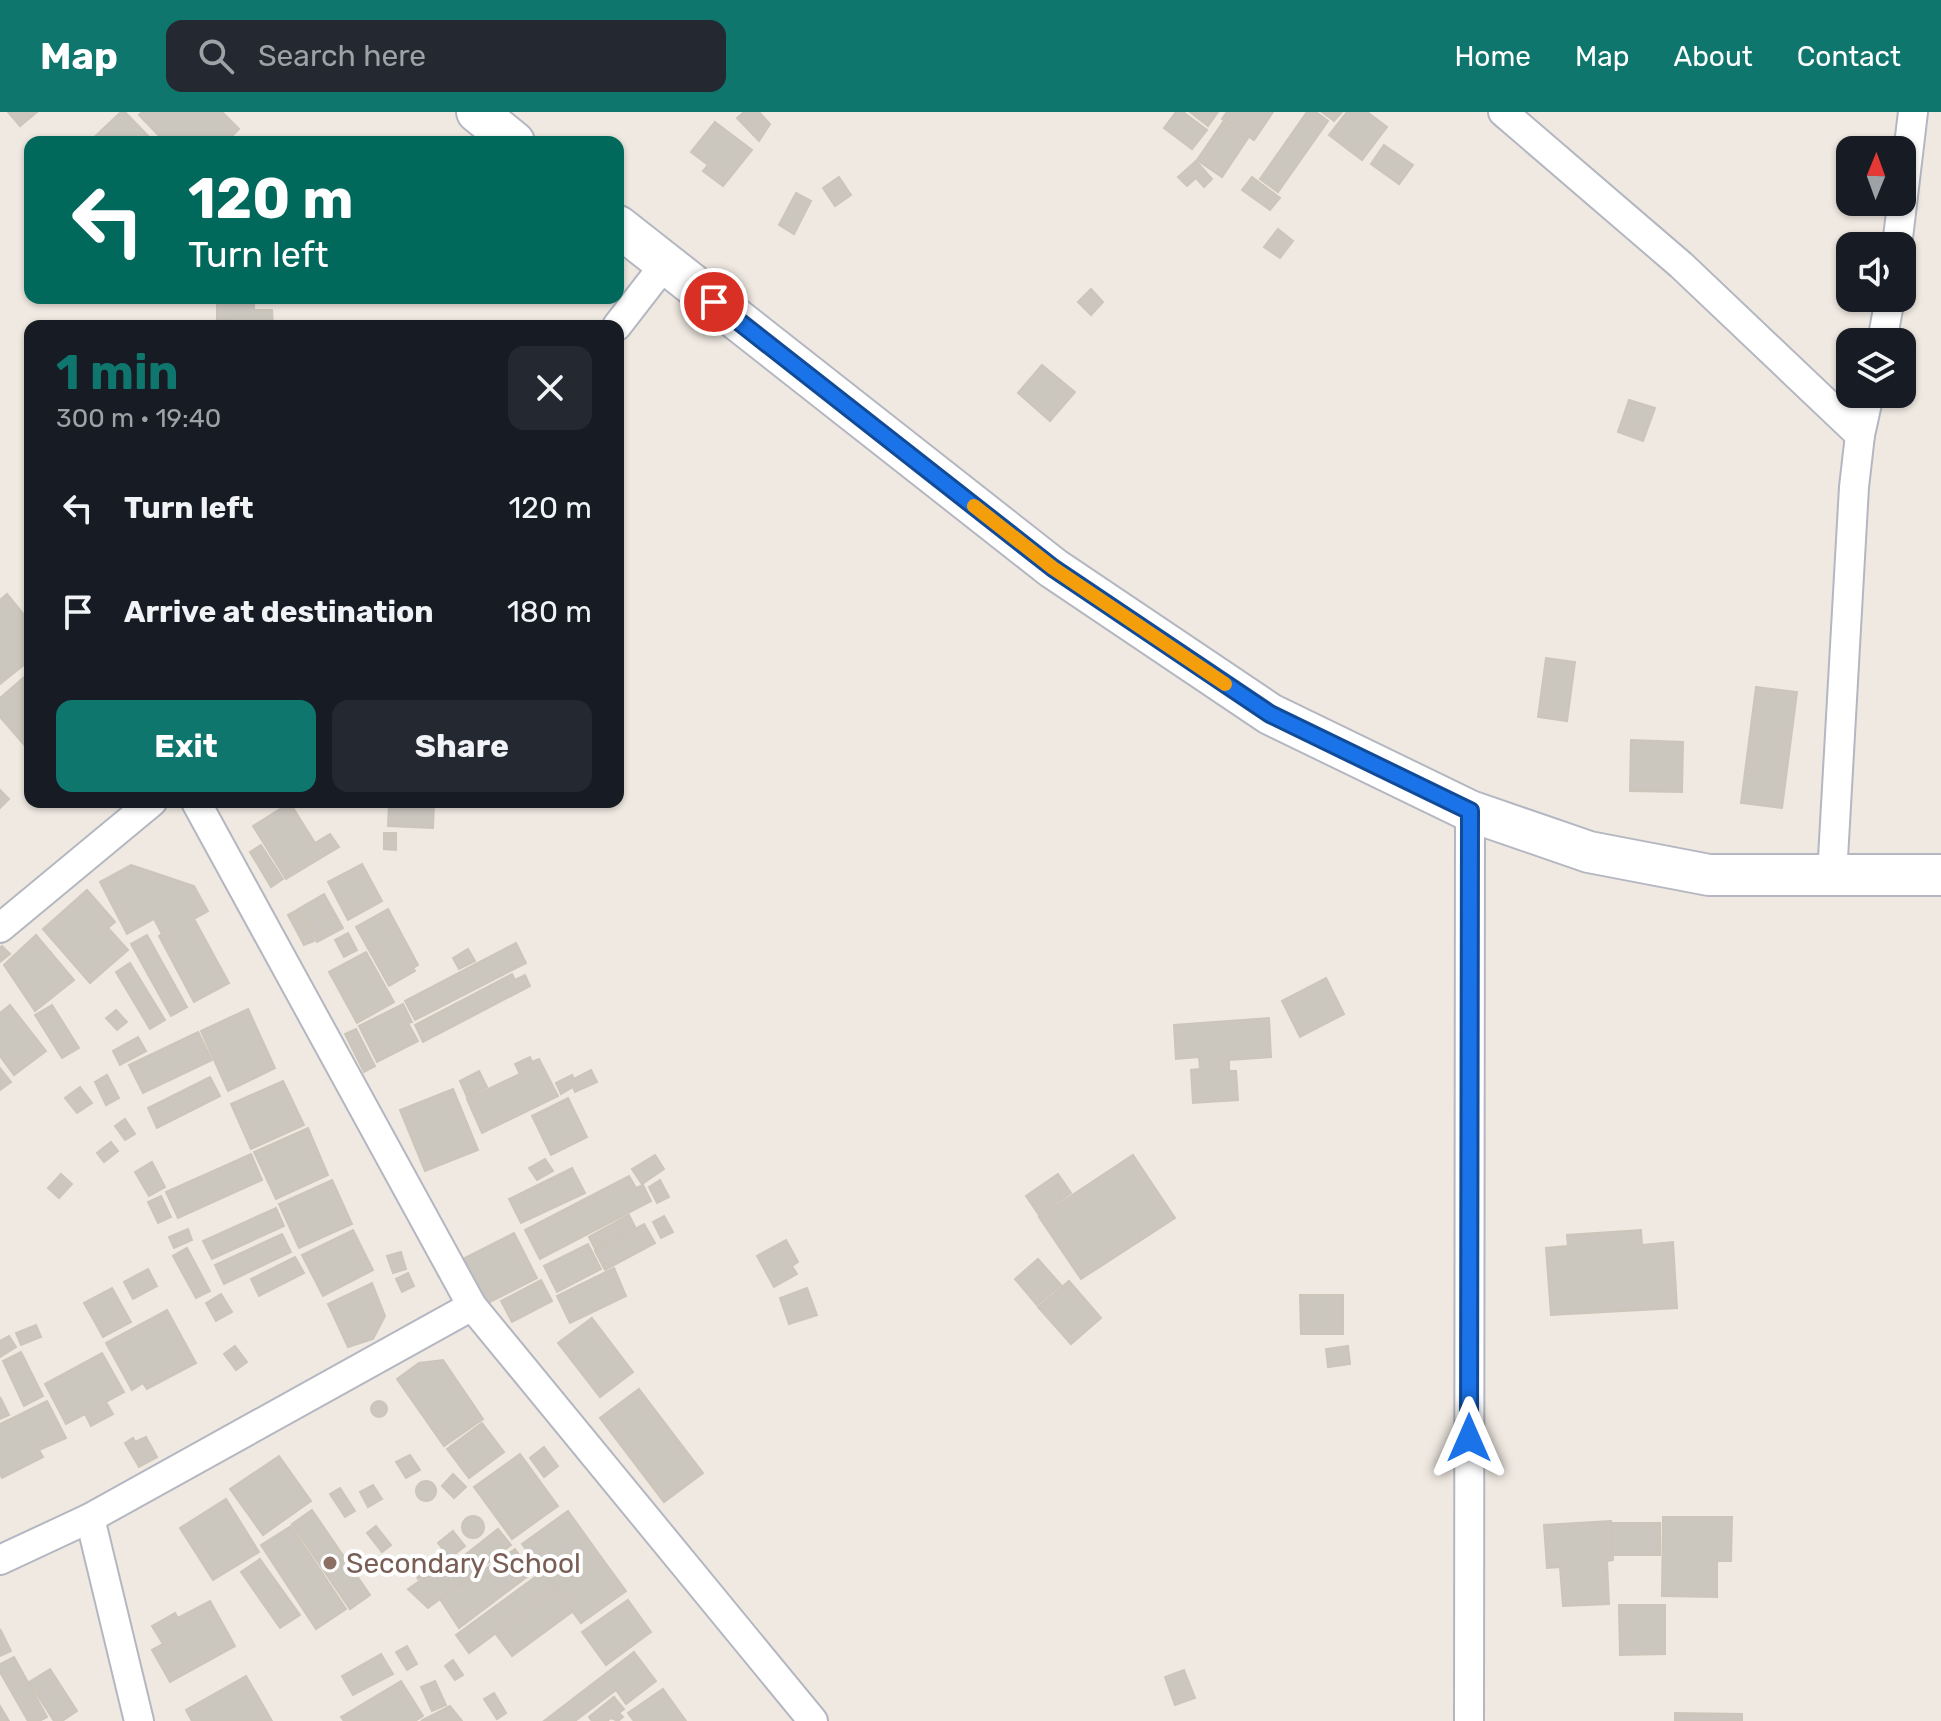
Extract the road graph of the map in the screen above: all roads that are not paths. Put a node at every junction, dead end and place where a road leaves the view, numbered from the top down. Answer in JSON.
{"nodes":[{"id":1,"x":477,"y":112,"type":"edge"},
{"id":2,"x":1503,"y":112,"type":"edge"},
{"id":3,"x":1913,"y":112,"type":"edge"},
{"id":4,"x":507,"y":136,"type":"edge"},
{"id":5,"x":624,"y":231,"type":"edge"},
{"id":6,"x":1899,"y":232,"type":"edge"},
{"id":7,"x":665,"y":264,"type":"junction"},
{"id":8,"x":622,"y":320,"type":"edge"},
{"id":9,"x":1866,"y":408,"type":"edge"},
{"id":10,"x":1860,"y":435,"type":"junction"},
{"id":11,"x":145,"y":808,"type":"edge"},
{"id":12,"x":199,"y":808,"type":"edge"},
{"id":13,"x":1470,"y":811,"type":"junction"},
{"id":14,"x":1941,"y":875,"type":"edge"},
{"id":15,"x":1832,"y":876,"type":"junction"},
{"id":16,"x":0,"y":928,"type":"edge"},
{"id":17,"x":472,"y":1306,"type":"junction"},
{"id":18,"x":90,"y":1518,"type":"junction"},
{"id":19,"x":0,"y":1560,"type":"edge"},
{"id":20,"x":139,"y":1721,"type":"edge"},
{"id":21,"x":813,"y":1721,"type":"edge"},
{"id":22,"x":1469,"y":1721,"type":"edge"}],
"edges":[{"from":1,"to":4,"type":"main road"},
{"from":2,"to":10,"type":"street"},
{"from":3,"to":6,"type":"street"},
{"from":5,"to":7,"type":"main road"},
{"from":7,"to":8,"type":"street"},
{"from":7,"to":13,"type":"main road"},
{"from":9,"to":10,"type":"street"},
{"from":10,"to":15,"type":"street"},
{"from":11,"to":16,"type":"street"},
{"from":12,"to":17,"type":"street"},
{"from":13,"to":15,"type":"main road"},
{"from":13,"to":22,"type":"street"},
{"from":14,"to":15,"type":"main road"},
{"from":17,"to":18,"type":"street"},
{"from":17,"to":21,"type":"street"},
{"from":18,"to":19,"type":"street"},
{"from":18,"to":20,"type":"street"}]}
